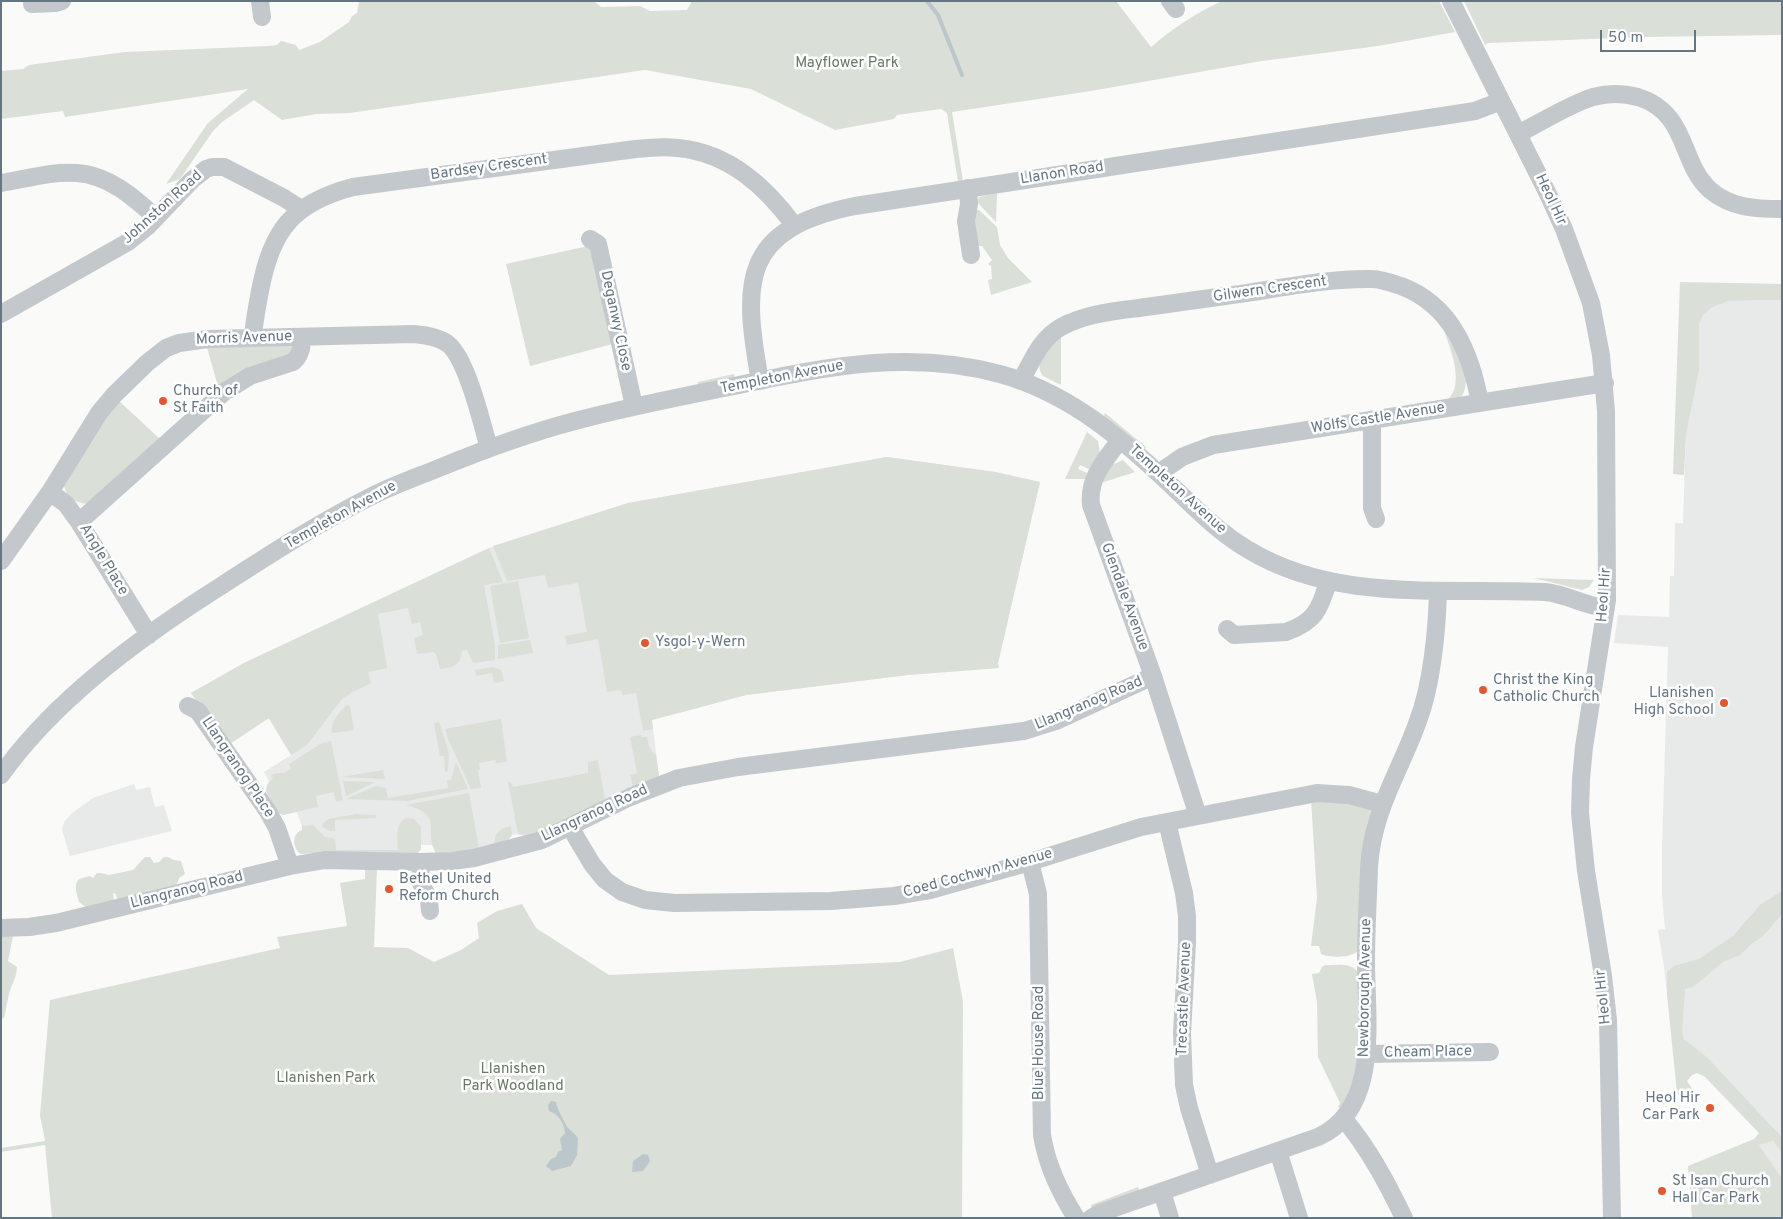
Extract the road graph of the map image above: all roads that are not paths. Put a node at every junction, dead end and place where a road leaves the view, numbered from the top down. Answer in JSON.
{"nodes":[{"id":1,"x":62,"y":1,"type":"edge"},
{"id":2,"x":1451,"y":1,"type":"edge"},
{"id":3,"x":32,"y":4,"type":"dead end"},
{"id":4,"x":1501,"y":101,"type":"junction"},
{"id":5,"x":1518,"y":134,"type":"junction"},
{"id":6,"x":1,"y":183,"type":"edge"},
{"id":7,"x":968,"y":188,"type":"junction"},
{"id":8,"x":302,"y":209,"type":"junction"},
{"id":9,"x":1782,"y":209,"type":"edge"},
{"id":10,"x":156,"y":218,"type":"junction"},
{"id":11,"x":794,"y":225,"type":"junction"},
{"id":12,"x":590,"y":239,"type":"dead end"},
{"id":13,"x":971,"y":255,"type":"dead end"},
{"id":14,"x":1,"y":314,"type":"edge"},
{"id":15,"x":253,"y":337,"type":"junction"},
{"id":16,"x":302,"y":337,"type":"junction"},
{"id":17,"x":760,"y":381,"type":"junction"},
{"id":18,"x":1021,"y":381,"type":"junction"},
{"id":19,"x":1605,"y":383,"type":"junction"},
{"id":20,"x":1480,"y":403,"type":"junction"},
{"id":21,"x":634,"y":406,"type":"junction"},
{"id":22,"x":1372,"y":420,"type":"junction"},
{"id":23,"x":1120,"y":440,"type":"junction"},
{"id":24,"x":489,"y":448,"type":"junction"},
{"id":25,"x":1159,"y":473,"type":"junction"},
{"id":26,"x":50,"y":492,"type":"junction"},
{"id":27,"x":1376,"y":519,"type":"dead end"},
{"id":28,"x":79,"y":522,"type":"junction"},
{"id":29,"x":1,"y":561,"type":"edge"},
{"id":30,"x":1328,"y":582,"type":"junction"},
{"id":31,"x":1438,"y":591,"type":"junction"},
{"id":32,"x":1606,"y":608,"type":"junction"},
{"id":33,"x":1227,"y":629,"type":"dead end"},
{"id":34,"x":149,"y":635,"type":"junction"},
{"id":35,"x":1153,"y":676,"type":"junction"},
{"id":36,"x":188,"y":706,"type":"dead end"},
{"id":37,"x":1,"y":775,"type":"edge"},
{"id":38,"x":1382,"y":804,"type":"junction"},
{"id":39,"x":1198,"y":816,"type":"junction"},
{"id":40,"x":1167,"y":822,"type":"junction"},
{"id":41,"x":570,"y":827,"type":"junction"},
{"id":42,"x":420,"y":862,"type":"junction"},
{"id":43,"x":1030,"y":862,"type":"junction"},
{"id":44,"x":290,"y":866,"type":"junction"},
{"id":45,"x":430,"y":911,"type":"dead end"},
{"id":46,"x":1,"y":928,"type":"edge"},
{"id":47,"x":1490,"y":1052,"type":"dead end"},
{"id":48,"x":1366,"y":1054,"type":"junction"},
{"id":49,"x":1344,"y":1119,"type":"junction"},
{"id":50,"x":1278,"y":1151,"type":"junction"},
{"id":51,"x":1210,"y":1175,"type":"junction"},
{"id":52,"x":1162,"y":1192,"type":"junction"},
{"id":53,"x":1076,"y":1218,"type":"edge"},
{"id":54,"x":1092,"y":1218,"type":"edge"},
{"id":55,"x":1170,"y":1218,"type":"edge"},
{"id":56,"x":1299,"y":1218,"type":"edge"},
{"id":57,"x":1404,"y":1218,"type":"edge"},
{"id":58,"x":1612,"y":1218,"type":"edge"}],
"edges":[{"from":1,"to":3,"type":"street"},
{"from":2,"to":4,"type":"street","name":"Heol Hir"},
{"from":4,"to":5,"type":"street","name":"Heol Hir"},
{"from":4,"to":7,"type":"street","name":"Llanon Road"},
{"from":5,"to":9,"type":"street"},
{"from":5,"to":19,"type":"street","name":"Heol Hir"},
{"from":6,"to":10,"type":"street"},
{"from":7,"to":11,"type":"street","name":"Llanon Road"},
{"from":7,"to":13,"type":"street"},
{"from":8,"to":10,"type":"street","name":"Johnston Road"},
{"from":8,"to":11,"type":"street","name":"Bardsey Crescent"},
{"from":8,"to":15,"type":"street","name":"Bardsey Crescent"},
{"from":10,"to":14,"type":"street","name":"Johnston Road"},
{"from":11,"to":17,"type":"street","name":"Llanon Road"},
{"from":12,"to":21,"type":"street","name":"Deganwy Close"},
{"from":15,"to":16,"type":"street","name":"Morris Avenue"},
{"from":15,"to":26,"type":"street","name":"Morris Avenue"},
{"from":16,"to":24,"type":"street","name":"Morris Avenue"},
{"from":16,"to":28,"type":"street"},
{"from":17,"to":18,"type":"street","name":"Templeton Avenue"},
{"from":17,"to":21,"type":"street","name":"Templeton Avenue"},
{"from":18,"to":20,"type":"street","name":"Gilwern Crescent"},
{"from":18,"to":23,"type":"street","name":"Templeton Avenue"},
{"from":19,"to":20,"type":"street","name":"Wolfs Castle Avenue"},
{"from":19,"to":32,"type":"street","name":"Heol Hir"},
{"from":20,"to":22,"type":"street","name":"Wolfs Castle Avenue"},
{"from":21,"to":24,"type":"street","name":"Templeton Avenue"},
{"from":22,"to":25,"type":"street","name":"Wolfs Castle Avenue"},
{"from":22,"to":27,"type":"street"},
{"from":23,"to":25,"type":"street","name":"Templeton Avenue"},
{"from":23,"to":35,"type":"street","name":"Glendale Avenue"},
{"from":24,"to":34,"type":"street","name":"Templeton Avenue"},
{"from":25,"to":30,"type":"street","name":"Templeton Avenue"},
{"from":26,"to":28,"type":"street","name":"Angle Place"},
{"from":26,"to":29,"type":"street","name":"Morris Avenue"},
{"from":28,"to":34,"type":"street","name":"Angle Place"},
{"from":30,"to":31,"type":"street","name":"Templeton Avenue"},
{"from":30,"to":33,"type":"street"},
{"from":31,"to":32,"type":"street","name":"Templeton Avenue"},
{"from":31,"to":38,"type":"street","name":"Newborough Avenue"},
{"from":32,"to":58,"type":"street","name":"Heol Hir"},
{"from":34,"to":37,"type":"street","name":"Templeton Avenue"},
{"from":35,"to":39,"type":"street","name":"Glendale Avenue"},
{"from":35,"to":41,"type":"street","name":"Llangranog Road"},
{"from":36,"to":44,"type":"street","name":"Llangranog Place"},
{"from":38,"to":39,"type":"street","name":"Coed Cochwyn Avenue"},
{"from":38,"to":48,"type":"street","name":"Newborough Avenue"},
{"from":39,"to":40,"type":"street","name":"Coed Cochwyn Avenue"},
{"from":40,"to":43,"type":"street","name":"Coed Cochwyn Avenue"},
{"from":40,"to":51,"type":"street","name":"Trecastle Avenue"},
{"from":41,"to":42,"type":"street","name":"Llangranog Road"},
{"from":41,"to":43,"type":"street","name":"Coed Cochwyn Avenue"},
{"from":42,"to":44,"type":"street","name":"Llangranog Road"},
{"from":42,"to":45,"type":"street"},
{"from":43,"to":53,"type":"street","name":"Blue House Road"},
{"from":44,"to":46,"type":"street","name":"Llangranog Road"},
{"from":47,"to":48,"type":"street","name":"Cheam Place"},
{"from":48,"to":49,"type":"street","name":"Newborough Avenue"},
{"from":49,"to":50,"type":"street","name":"Newborough Avenue"},
{"from":49,"to":57,"type":"street"},
{"from":50,"to":51,"type":"street","name":"Newborough Avenue"},
{"from":50,"to":56,"type":"street"},
{"from":51,"to":52,"type":"street","name":"Newborough Avenue"},
{"from":52,"to":54,"type":"street","name":"Newborough Avenue"},
{"from":52,"to":55,"type":"street"}]}
